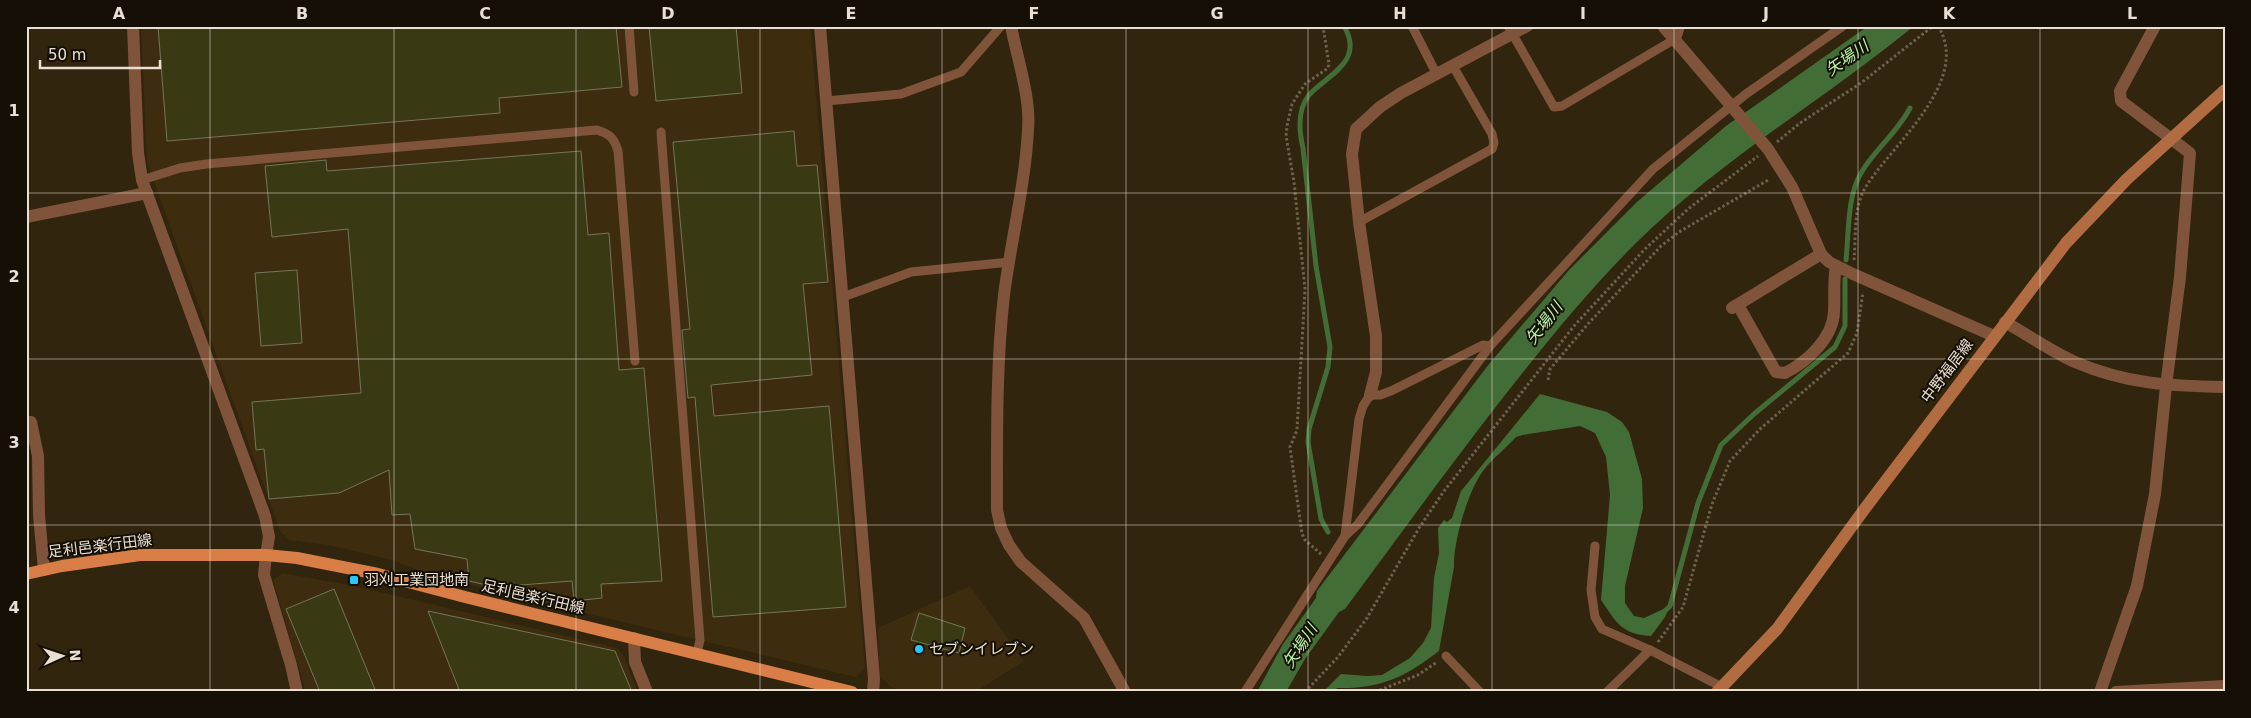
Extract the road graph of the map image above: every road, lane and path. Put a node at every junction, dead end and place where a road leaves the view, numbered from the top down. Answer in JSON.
{"nodes":[{"id":1,"x":133,"y":26,"type":"edge"},
{"id":2,"x":629,"y":26,"type":"edge"},
{"id":3,"x":820,"y":26,"type":"edge"},
{"id":4,"x":1001,"y":26,"type":"edge"},
{"id":5,"x":1011,"y":26,"type":"edge"},
{"id":6,"x":1323,"y":26,"type":"edge"},
{"id":7,"x":1412,"y":26,"type":"edge"},
{"id":8,"x":1528,"y":26,"type":"edge"},
{"id":9,"x":1663,"y":26,"type":"edge"},
{"id":10,"x":1680,"y":26,"type":"edge"},
{"id":11,"x":1842,"y":26,"type":"edge"},
{"id":12,"x":1933,"y":26,"type":"edge"},
{"id":13,"x":1938,"y":26,"type":"edge"},
{"id":14,"x":2155,"y":26,"type":"edge"},
{"id":15,"x":1510,"y":30,"type":"edge"},
{"id":16,"x":1675,"y":39,"type":"junction"},
{"id":17,"x":1453,"y":66,"type":"junction"},
{"id":18,"x":1437,"y":76,"type":"junction"},
{"id":19,"x":2225,"y":90,"type":"edge"},
{"id":20,"x":634,"y":92,"type":"dead end"},
{"id":21,"x":826,"y":101,"type":"junction"},
{"id":22,"x":1734,"y":106,"type":"junction"},
{"id":23,"x":661,"y":132,"type":"dead end"},
{"id":24,"x":2171,"y":137,"type":"junction"},
{"id":25,"x":1767,"y":147,"type":"junction"},
{"id":26,"x":1784,"y":171,"type":"junction"},
{"id":27,"x":142,"y":180,"type":"junction"},
{"id":28,"x":146,"y":193,"type":"junction"},
{"id":29,"x":26,"y":217,"type":"edge"},
{"id":30,"x":1359,"y":222,"type":"junction"},
{"id":31,"x":1821,"y":254,"type":"junction"},
{"id":32,"x":1010,"y":262,"type":"junction"},
{"id":33,"x":1836,"y":266,"type":"junction"},
{"id":34,"x":1853,"y":274,"type":"junction"},
{"id":35,"x":1866,"y":279,"type":"junction"},
{"id":36,"x":843,"y":297,"type":"junction"},
{"id":37,"x":2005,"y":322,"type":"junction"},
{"id":38,"x":1994,"y":336,"type":"junction"},
{"id":39,"x":1490,"y":346,"type":"junction"},
{"id":40,"x":635,"y":361,"type":"dead end"},
{"id":41,"x":1548,"y":380,"type":"dead end"},
{"id":42,"x":2166,"y":386,"type":"junction"},
{"id":43,"x":2225,"y":387,"type":"edge"},
{"id":44,"x":1370,"y":395,"type":"junction"},
{"id":45,"x":31,"y":422,"type":"dead end"},
{"id":46,"x":1345,"y":536,"type":"junction"},
{"id":47,"x":1595,"y":546,"type":"dead end"},
{"id":48,"x":266,"y":555,"type":"junction"},
{"id":49,"x":1329,"y":561,"type":"junction"},
{"id":50,"x":44,"y":570,"type":"junction"},
{"id":51,"x":26,"y":574,"type":"edge"},
{"id":52,"x":634,"y":638,"type":"junction"},
{"id":53,"x":1650,"y":650,"type":"junction"},
{"id":54,"x":696,"y":654,"type":"junction"},
{"id":55,"x":1446,"y":656,"type":"joint"},
{"id":56,"x":2225,"y":686,"type":"edge"},
{"id":57,"x":1720,"y":689,"type":"edge"},
{"id":58,"x":297,"y":692,"type":"edge"},
{"id":59,"x":647,"y":692,"type":"edge"},
{"id":60,"x":852,"y":692,"type":"edge"},
{"id":61,"x":873,"y":692,"type":"edge"},
{"id":62,"x":1125,"y":692,"type":"edge"},
{"id":63,"x":1244,"y":692,"type":"edge"},
{"id":64,"x":1305,"y":692,"type":"edge"},
{"id":65,"x":1375,"y":692,"type":"edge"},
{"id":66,"x":1480,"y":692,"type":"edge"},
{"id":67,"x":1607,"y":692,"type":"edge"},
{"id":68,"x":2100,"y":692,"type":"edge"},
{"id":69,"x":2116,"y":692,"type":"edge"}],
"edges":[{"from":1,"to":27,"type":"street"},
{"from":2,"to":20,"type":"lane"},
{"from":3,"to":21,"type":"street"},
{"from":4,"to":21,"type":"lane"},
{"from":5,"to":32,"type":"street"},
{"from":6,"to":49,"type":"path"},
{"from":7,"to":18,"type":"lane"},
{"from":8,"to":15,"type":"street"},
{"from":9,"to":16,"type":"street"},
{"from":10,"to":16,"type":"street"},
{"from":11,"to":22,"type":"lane"},
{"from":12,"to":25,"type":"path"},
{"from":13,"to":34,"type":"path"},
{"from":14,"to":24,"type":"street"},
{"from":15,"to":16,"type":"lane"},
{"from":15,"to":17,"type":"street"},
{"from":16,"to":22,"type":"street"},
{"from":17,"to":18,"type":"street"},
{"from":17,"to":30,"type":"lane"},
{"from":18,"to":30,"type":"street"},
{"from":19,"to":24,"type":"main road","name":"中野福居線"},
{"from":21,"to":36,"type":"street"},
{"from":22,"to":25,"type":"street"},
{"from":22,"to":39,"type":"lane"},
{"from":23,"to":54,"type":"lane"},
{"from":24,"to":37,"type":"main road","name":"中野福居線"},
{"from":24,"to":42,"type":"street"},
{"from":25,"to":26,"type":"street"},
{"from":25,"to":64,"type":"path"},
{"from":26,"to":31,"type":"street"},
{"from":26,"to":41,"type":"path"},
{"from":27,"to":28,"type":"street"},
{"from":27,"to":40,"type":"lane"},
{"from":28,"to":29,"type":"street"},
{"from":28,"to":48,"type":"street"},
{"from":30,"to":44,"type":"street"},
{"from":31,"to":33,"type":"street"},
{"from":31,"to":33,"type":"street"},
{"from":32,"to":36,"type":"lane"},
{"from":32,"to":62,"type":"street"},
{"from":33,"to":34,"type":"street"},
{"from":34,"to":35,"type":"street"},
{"from":35,"to":38,"type":"street"},
{"from":35,"to":53,"type":"path"},
{"from":36,"to":61,"type":"street"},
{"from":37,"to":38,"type":"main road","name":"中野福居線"},
{"from":37,"to":42,"type":"street"},
{"from":38,"to":57,"type":"main road","name":"中野福居線"},
{"from":39,"to":44,"type":"lane"},
{"from":39,"to":46,"type":"lane"},
{"from":42,"to":43,"type":"street"},
{"from":42,"to":68,"type":"street"},
{"from":44,"to":46,"type":"lane"},
{"from":45,"to":50,"type":"street"},
{"from":46,"to":49,"type":"lane"},
{"from":47,"to":53,"type":"lane"},
{"from":48,"to":50,"type":"main road","name":"足利邑楽行田線"},
{"from":48,"to":52,"type":"main road","name":"足利邑楽行田線"},
{"from":48,"to":58,"type":"street"},
{"from":49,"to":63,"type":"lane"},
{"from":50,"to":51,"type":"main road","name":"足利邑楽行田線"},
{"from":52,"to":54,"type":"main road","name":"足利邑楽行田線"},
{"from":52,"to":59,"type":"street"},
{"from":53,"to":57,"type":"lane"},
{"from":53,"to":67,"type":"lane"},
{"from":54,"to":60,"type":"main road","name":"足利邑楽行田線"},
{"from":55,"to":65,"type":"path"},
{"from":55,"to":66,"type":"lane"},
{"from":56,"to":69,"type":"street"}]}
